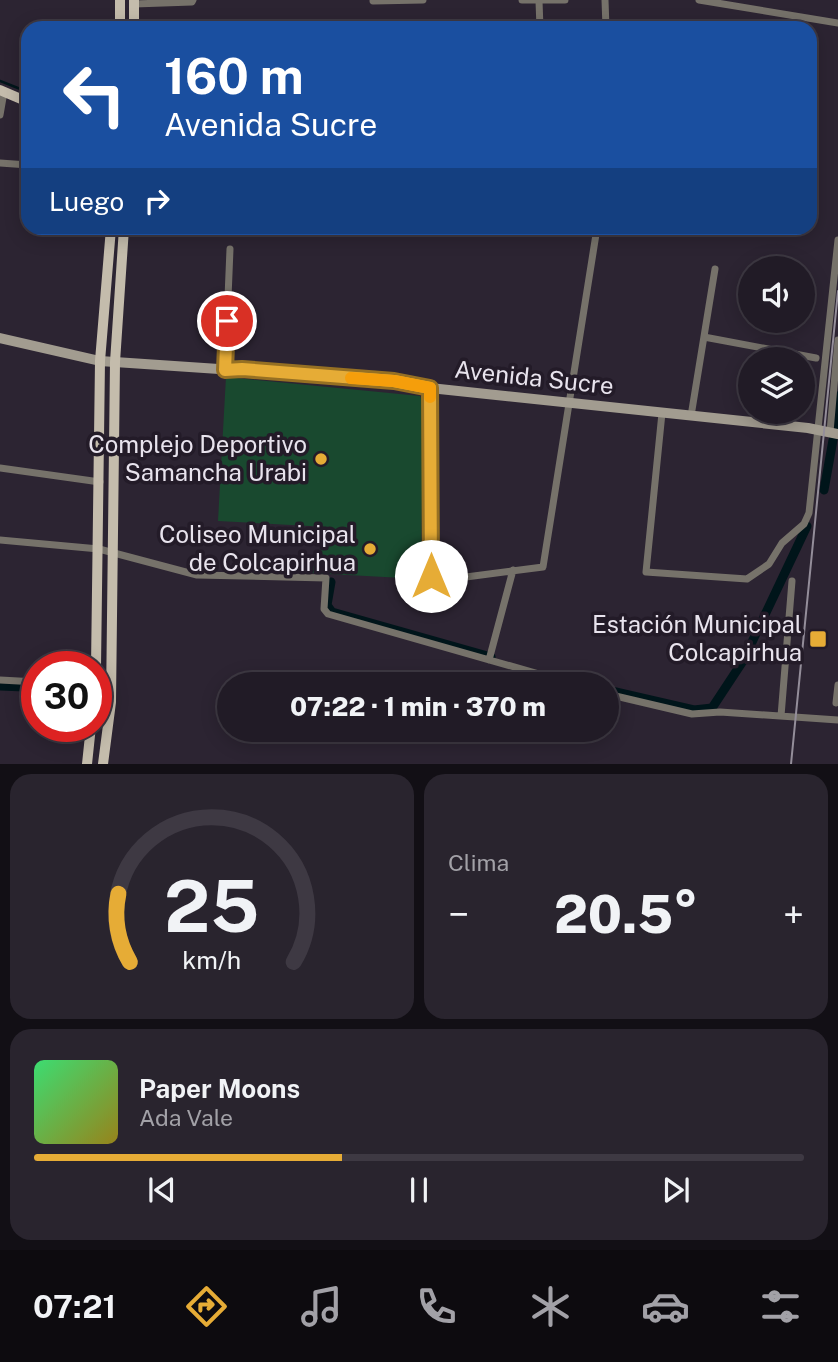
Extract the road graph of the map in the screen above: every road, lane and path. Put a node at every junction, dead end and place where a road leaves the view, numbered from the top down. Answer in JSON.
{"nodes":[{"id":1,"x":120,"y":0,"type":"edge"},
{"id":2,"x":192,"y":0,"type":"edge"},
{"id":3,"x":423,"y":0,"type":"edge"},
{"id":4,"x":522,"y":0,"type":"edge"},
{"id":5,"x":565,"y":0,"type":"edge"},
{"id":6,"x":605,"y":0,"type":"edge"},
{"id":7,"x":699,"y":0,"type":"edge"},
{"id":8,"x":373,"y":1,"type":"edge"},
{"id":9,"x":539,"y":1,"type":"edge"},
{"id":10,"x":134,"y":2,"type":"edge"},
{"id":11,"x":120,"y":21,"type":"edge"},
{"id":12,"x":134,"y":21,"type":"edge"},
{"id":13,"x":540,"y":21,"type":"edge"},
{"id":14,"x":606,"y":21,"type":"edge"},
{"id":15,"x":838,"y":23,"type":"edge"},
{"id":16,"x":2,"y":91,"type":"edge"},
{"id":17,"x":21,"y":99,"type":"edge"},
{"id":18,"x":0,"y":115,"type":"edge"},
{"id":19,"x":0,"y":163,"type":"edge"},
{"id":20,"x":21,"y":164,"type":"edge"},
{"id":21,"x":110,"y":235,"type":"edge"},
{"id":22,"x":123,"y":235,"type":"edge"},
{"id":23,"x":596,"y":235,"type":"edge"},
{"id":24,"x":838,"y":240,"type":"edge"},
{"id":25,"x":230,"y":249,"type":"dead end"},
{"id":26,"x":715,"y":269,"type":"dead end"},
{"id":27,"x":704,"y":337,"type":"junction"},
{"id":28,"x":0,"y":338,"type":"edge"},
{"id":29,"x":838,"y":340,"type":"edge"},
{"id":30,"x":816,"y":358,"type":"dead end"},
{"id":31,"x":100,"y":361,"type":"junction"},
{"id":32,"x":114,"y":362,"type":"junction"},
{"id":33,"x":225,"y":370,"type":"junction"},
{"id":34,"x":430,"y":388,"type":"junction"},
{"id":35,"x":570,"y":402,"type":"junction"},
{"id":36,"x":662,"y":412,"type":"junction"},
{"id":37,"x":691,"y":416,"type":"junction"},
{"id":38,"x":818,"y":429,"type":"junction"},
{"id":39,"x":834,"y":433,"type":"edge"},
{"id":40,"x":0,"y":468,"type":"edge"},
{"id":41,"x":100,"y":482,"type":"junction"},
{"id":42,"x":0,"y":540,"type":"edge"},
{"id":43,"x":99,"y":549,"type":"junction"},
{"id":44,"x":112,"y":552,"type":"junction"},
{"id":45,"x":513,"y":570,"type":"junction"},
{"id":46,"x":792,"y":581,"type":"dead end"},
{"id":47,"x":96,"y":651,"type":"edge"},
{"id":48,"x":111,"y":651,"type":"edge"},
{"id":49,"x":489,"y":660,"type":"junction"},
{"id":50,"x":532,"y":672,"type":"edge"},
{"id":51,"x":0,"y":680,"type":"edge"},
{"id":52,"x":21,"y":681,"type":"edge"},
{"id":53,"x":838,"y":685,"type":"edge"},
{"id":54,"x":619,"y":697,"type":"edge"},
{"id":55,"x":836,"y":703,"type":"dead end"},
{"id":56,"x":780,"y":716,"type":"junction"},
{"id":57,"x":838,"y":720,"type":"edge"},
{"id":58,"x":89,"y":742,"type":"edge"},
{"id":59,"x":105,"y":742,"type":"edge"},
{"id":60,"x":87,"y":764,"type":"edge"},
{"id":61,"x":103,"y":764,"type":"edge"}],
"edges":[{"from":1,"to":11,"type":"main road"},
{"from":2,"to":10,"type":"street"},
{"from":3,"to":8,"type":"street"},
{"from":4,"to":9,"type":"street"},
{"from":5,"to":9,"type":"street"},
{"from":6,"to":14,"type":"street"},
{"from":7,"to":15,"type":"street"},
{"from":9,"to":13,"type":"street"},
{"from":10,"to":12,"type":"main road"},
{"from":16,"to":17,"type":"main road"},
{"from":16,"to":18,"type":"street"},
{"from":19,"to":20,"type":"street"},
{"from":21,"to":31,"type":"main road"},
{"from":22,"to":32,"type":"main road"},
{"from":23,"to":35,"type":"street"},
{"from":24,"to":38,"type":"street"},
{"from":25,"to":33,"type":"street"},
{"from":26,"to":27,"type":"street"},
{"from":27,"to":30,"type":"street"},
{"from":27,"to":37,"type":"street"},
{"from":28,"to":31,"type":"street","name":"Avenida Sucre"},
{"from":29,"to":39,"type":"street"},
{"from":31,"to":32,"type":"street","name":"Avenida Sucre"},
{"from":31,"to":41,"type":"main road"},
{"from":32,"to":33,"type":"street","name":"Avenida Sucre"},
{"from":32,"to":44,"type":"main road"},
{"from":33,"to":34,"type":"street","name":"Avenida Sucre"},
{"from":34,"to":35,"type":"street","name":"Avenida Sucre"},
{"from":34,"to":45,"type":"street"},
{"from":35,"to":36,"type":"street","name":"Avenida Sucre"},
{"from":35,"to":45,"type":"street"},
{"from":36,"to":37,"type":"street","name":"Avenida Sucre"},
{"from":36,"to":38,"type":"street"},
{"from":37,"to":38,"type":"street","name":"Avenida Sucre"},
{"from":38,"to":39,"type":"street","name":"Avenida Sucre"},
{"from":40,"to":41,"type":"street"},
{"from":41,"to":43,"type":"main road"},
{"from":42,"to":43,"type":"street"},
{"from":43,"to":44,"type":"street"},
{"from":43,"to":47,"type":"main road"},
{"from":44,"to":48,"type":"main road"},
{"from":44,"to":49,"type":"street"},
{"from":45,"to":49,"type":"street"},
{"from":46,"to":56,"type":"street"},
{"from":49,"to":50,"type":"street"},
{"from":51,"to":52,"type":"street"},
{"from":53,"to":55,"type":"street"},
{"from":54,"to":56,"type":"street"},
{"from":56,"to":57,"type":"street"},
{"from":58,"to":60,"type":"main road"},
{"from":59,"to":61,"type":"main road"}]}
